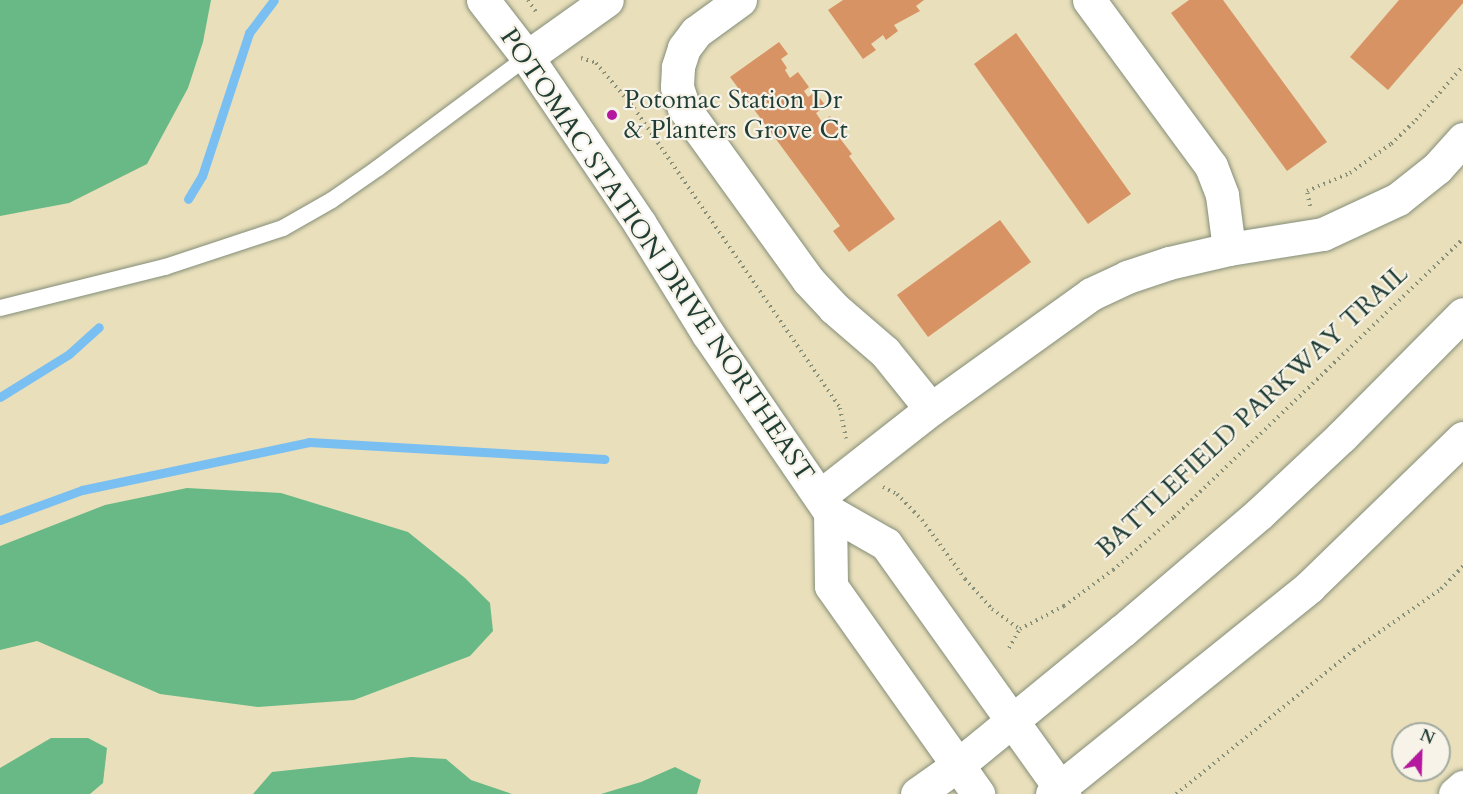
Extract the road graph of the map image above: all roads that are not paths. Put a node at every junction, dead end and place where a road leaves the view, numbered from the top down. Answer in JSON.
{"nodes":[{"id":1,"x":483,"y":0,"type":"edge"},
{"id":2,"x":607,"y":0,"type":"edge"},
{"id":3,"x":740,"y":0,"type":"edge"},
{"id":4,"x":1089,"y":0,"type":"edge"},
{"id":5,"x":527,"y":57,"type":"junction"},
{"id":6,"x":1463,"y":139,"type":"edge"},
{"id":7,"x":1229,"y":249,"type":"junction"},
{"id":8,"x":0,"y":308,"type":"edge"},
{"id":9,"x":1463,"y":314,"type":"edge"},
{"id":10,"x":931,"y":409,"type":"junction"},
{"id":11,"x":1463,"y":438,"type":"edge"},
{"id":12,"x":825,"y":504,"type":"junction"},
{"id":13,"x":1013,"y":720,"type":"junction"},
{"id":14,"x":958,"y":765,"type":"junction"},
{"id":15,"x":1463,"y":787,"type":"edge"},
{"id":16,"x":1058,"y":792,"type":"edge"},
{"id":17,"x":917,"y":794,"type":"edge"},
{"id":18,"x":978,"y":794,"type":"edge"},
{"id":19,"x":1455,"y":794,"type":"edge"}],
"edges":[{"from":1,"to":5,"type":"street","name":"POTOMAC STATION DRIVE NORTHEAST"},
{"from":2,"to":5,"type":"street"},
{"from":3,"to":10,"type":"street"},
{"from":4,"to":7,"type":"street"},
{"from":5,"to":8,"type":"lane"},
{"from":5,"to":12,"type":"street","name":"POTOMAC STATION DRIVE NORTHEAST"},
{"from":6,"to":7,"type":"street"},
{"from":7,"to":10,"type":"street"},
{"from":9,"to":13,"type":"street"},
{"from":10,"to":12,"type":"street"},
{"from":11,"to":16,"type":"street"},
{"from":12,"to":13,"type":"street","name":"POTOMAC STATION DRIVE NORTHEAST"},
{"from":12,"to":14,"type":"street"},
{"from":13,"to":14,"type":"street"},
{"from":13,"to":16,"type":"street","name":"POTOMAC STATION DRIVE NORTHEAST"},
{"from":14,"to":17,"type":"street"},
{"from":14,"to":18,"type":"street"},
{"from":15,"to":19,"type":"street"}]}
